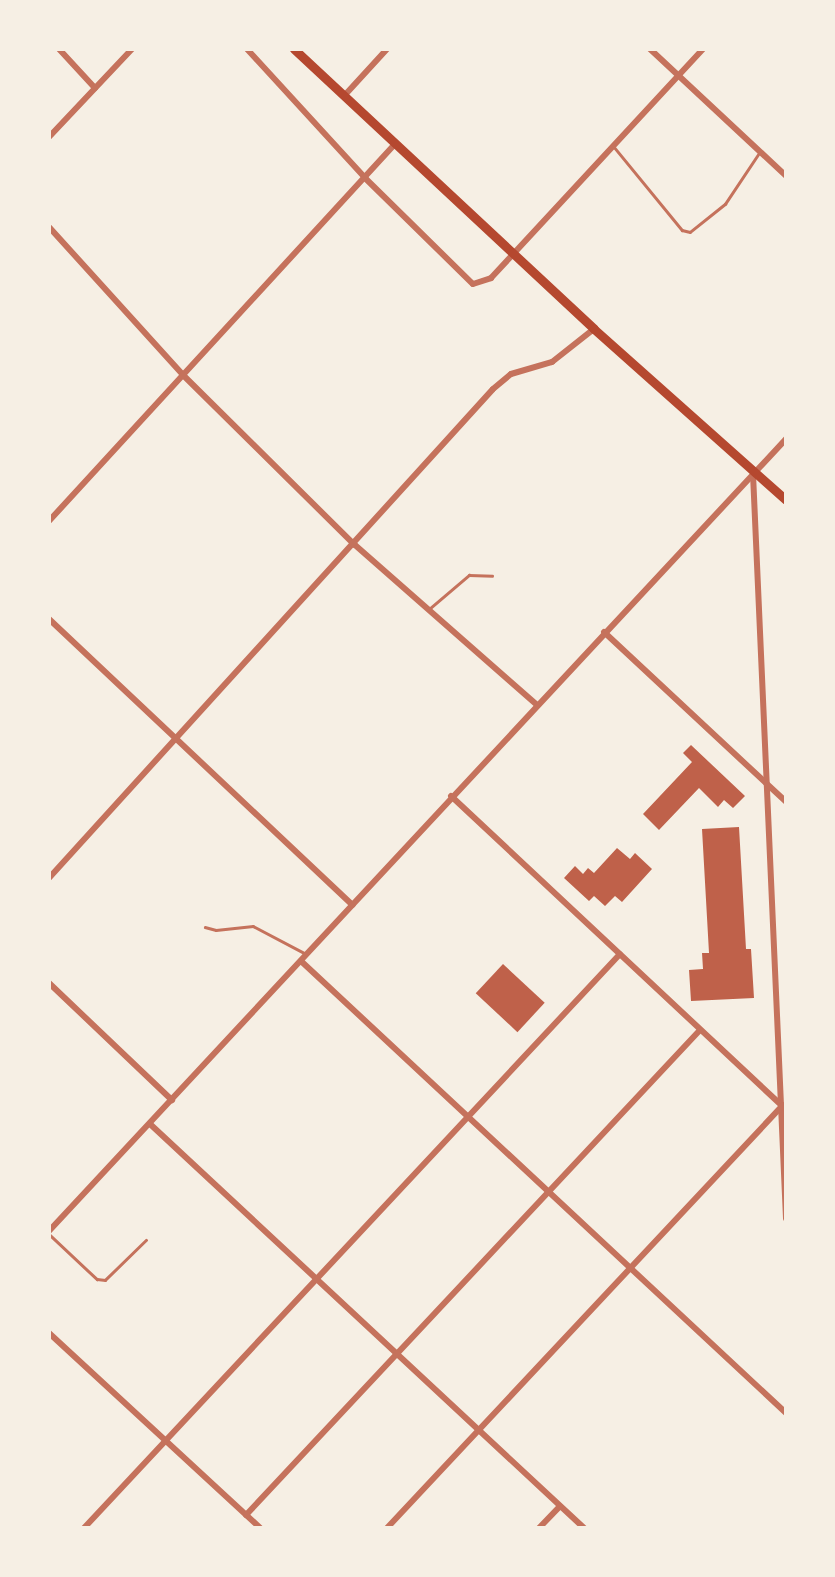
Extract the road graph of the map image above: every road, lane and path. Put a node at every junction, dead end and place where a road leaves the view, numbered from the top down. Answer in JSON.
{"nodes":[{"id":1,"x":59,"y":49,"type":"edge"},
{"id":2,"x":132,"y":49,"type":"edge"},
{"id":3,"x":247,"y":49,"type":"edge"},
{"id":4,"x":294,"y":49,"type":"edge"},
{"id":5,"x":387,"y":49,"type":"edge"},
{"id":6,"x":650,"y":49,"type":"edge"},
{"id":7,"x":703,"y":49,"type":"edge"},
{"id":8,"x":678,"y":75,"type":"junction"},
{"id":9,"x":95,"y":88,"type":"junction"},
{"id":10,"x":344,"y":96,"type":"junction"},
{"id":11,"x":49,"y":137,"type":"edge"},
{"id":12,"x":395,"y":144,"type":"junction"},
{"id":13,"x":613,"y":145,"type":"junction"},
{"id":14,"x":760,"y":151,"type":"junction"},
{"id":15,"x":786,"y":176,"type":"edge"},
{"id":16,"x":365,"y":178,"type":"junction"},
{"id":17,"x":49,"y":227,"type":"edge"},
{"id":18,"x":512,"y":254,"type":"junction"},
{"id":19,"x":594,"y":329,"type":"junction"},
{"id":20,"x":184,"y":376,"type":"junction"},
{"id":21,"x":786,"y":439,"type":"edge"},
{"id":22,"x":753,"y":474,"type":"junction"},
{"id":23,"x":786,"y":500,"type":"edge"},
{"id":24,"x":49,"y":521,"type":"edge"},
{"id":25,"x":355,"y":545,"type":"junction"},
{"id":26,"x":492,"y":576,"type":"dead end"},
{"id":27,"x":428,"y":610,"type":"junction"},
{"id":28,"x":49,"y":619,"type":"edge"},
{"id":29,"x":604,"y":632,"type":"junction"},
{"id":30,"x":537,"y":705,"type":"junction"},
{"id":31,"x":177,"y":741,"type":"junction"},
{"id":32,"x":769,"y":786,"type":"junction"},
{"id":33,"x":451,"y":796,"type":"junction"},
{"id":34,"x":786,"y":802,"type":"edge"},
{"id":35,"x":49,"y":878,"type":"edge"},
{"id":36,"x":353,"y":905,"type":"junction"},
{"id":37,"x":205,"y":927,"type":"dead end"},
{"id":38,"x":620,"y":954,"type":"junction"},
{"id":39,"x":309,"y":955,"type":"junction"},
{"id":40,"x":302,"y":962,"type":"junction"},
{"id":41,"x":49,"y":983,"type":"edge"},
{"id":42,"x":700,"y":1030,"type":"junction"},
{"id":43,"x":172,"y":1100,"type":"junction"},
{"id":44,"x":785,"y":1106,"type":"edge"},
{"id":45,"x":469,"y":1117,"type":"junction"},
{"id":46,"x":150,"y":1124,"type":"junction"},
{"id":47,"x":548,"y":1191,"type":"junction"},
{"id":48,"x":786,"y":1218,"type":"edge"},
{"id":49,"x":49,"y":1233,"type":"edge"},
{"id":50,"x":146,"y":1240,"type":"dead end"},
{"id":51,"x":632,"y":1267,"type":"junction"},
{"id":52,"x":316,"y":1278,"type":"junction"},
{"id":53,"x":49,"y":1333,"type":"edge"},
{"id":54,"x":398,"y":1353,"type":"junction"},
{"id":55,"x":786,"y":1413,"type":"edge"},
{"id":56,"x":478,"y":1430,"type":"junction"},
{"id":57,"x":164,"y":1441,"type":"junction"},
{"id":58,"x":560,"y":1506,"type":"junction"},
{"id":59,"x":246,"y":1515,"type":"junction"},
{"id":60,"x":84,"y":1528,"type":"edge"},
{"id":61,"x":260,"y":1528,"type":"edge"},
{"id":62,"x":387,"y":1528,"type":"edge"},
{"id":63,"x":539,"y":1528,"type":"edge"},
{"id":64,"x":584,"y":1528,"type":"edge"}],
"edges":[{"from":1,"to":9,"type":"street"},
{"from":2,"to":9,"type":"street"},
{"from":3,"to":16,"type":"street"},
{"from":4,"to":10,"type":"main road"},
{"from":5,"to":10,"type":"street"},
{"from":6,"to":8,"type":"street"},
{"from":7,"to":8,"type":"street"},
{"from":8,"to":13,"type":"street"},
{"from":8,"to":14,"type":"street"},
{"from":9,"to":11,"type":"street"},
{"from":10,"to":12,"type":"main road"},
{"from":12,"to":16,"type":"street"},
{"from":12,"to":18,"type":"main road"},
{"from":13,"to":14,"type":"lane"},
{"from":13,"to":18,"type":"street"},
{"from":14,"to":15,"type":"street"},
{"from":16,"to":18,"type":"street"},
{"from":16,"to":20,"type":"street"},
{"from":17,"to":20,"type":"street"},
{"from":18,"to":19,"type":"main road"},
{"from":19,"to":22,"type":"main road"},
{"from":19,"to":25,"type":"street"},
{"from":20,"to":24,"type":"street"},
{"from":20,"to":25,"type":"street"},
{"from":21,"to":22,"type":"street"},
{"from":22,"to":23,"type":"main road"},
{"from":22,"to":29,"type":"street"},
{"from":22,"to":32,"type":"street"},
{"from":25,"to":27,"type":"street"},
{"from":25,"to":31,"type":"street"},
{"from":26,"to":27,"type":"lane"},
{"from":27,"to":30,"type":"street"},
{"from":28,"to":31,"type":"street"},
{"from":29,"to":30,"type":"street"},
{"from":29,"to":32,"type":"street"},
{"from":30,"to":33,"type":"street"},
{"from":31,"to":35,"type":"street"},
{"from":31,"to":36,"type":"street"},
{"from":32,"to":34,"type":"street"},
{"from":32,"to":44,"type":"street"},
{"from":33,"to":36,"type":"street"},
{"from":33,"to":38,"type":"street"},
{"from":36,"to":39,"type":"street"},
{"from":37,"to":39,"type":"lane"},
{"from":38,"to":42,"type":"street"},
{"from":38,"to":45,"type":"street"},
{"from":39,"to":40,"type":"street"},
{"from":40,"to":43,"type":"street"},
{"from":40,"to":45,"type":"street"},
{"from":41,"to":43,"type":"street"},
{"from":42,"to":44,"type":"street"},
{"from":42,"to":47,"type":"street"},
{"from":43,"to":46,"type":"street"},
{"from":44,"to":48,"type":"street"},
{"from":44,"to":51,"type":"street"},
{"from":45,"to":47,"type":"street"},
{"from":45,"to":52,"type":"street"},
{"from":46,"to":49,"type":"street"},
{"from":46,"to":52,"type":"street"},
{"from":47,"to":51,"type":"street"},
{"from":47,"to":54,"type":"street"},
{"from":49,"to":50,"type":"lane"},
{"from":51,"to":55,"type":"street"},
{"from":51,"to":56,"type":"street"},
{"from":52,"to":54,"type":"street"},
{"from":52,"to":57,"type":"street"},
{"from":53,"to":57,"type":"street"},
{"from":54,"to":56,"type":"street"},
{"from":54,"to":59,"type":"street"},
{"from":56,"to":58,"type":"street"},
{"from":56,"to":62,"type":"street"},
{"from":57,"to":59,"type":"street"},
{"from":57,"to":60,"type":"street"},
{"from":58,"to":63,"type":"street"},
{"from":58,"to":64,"type":"street"},
{"from":59,"to":61,"type":"street"}]}
